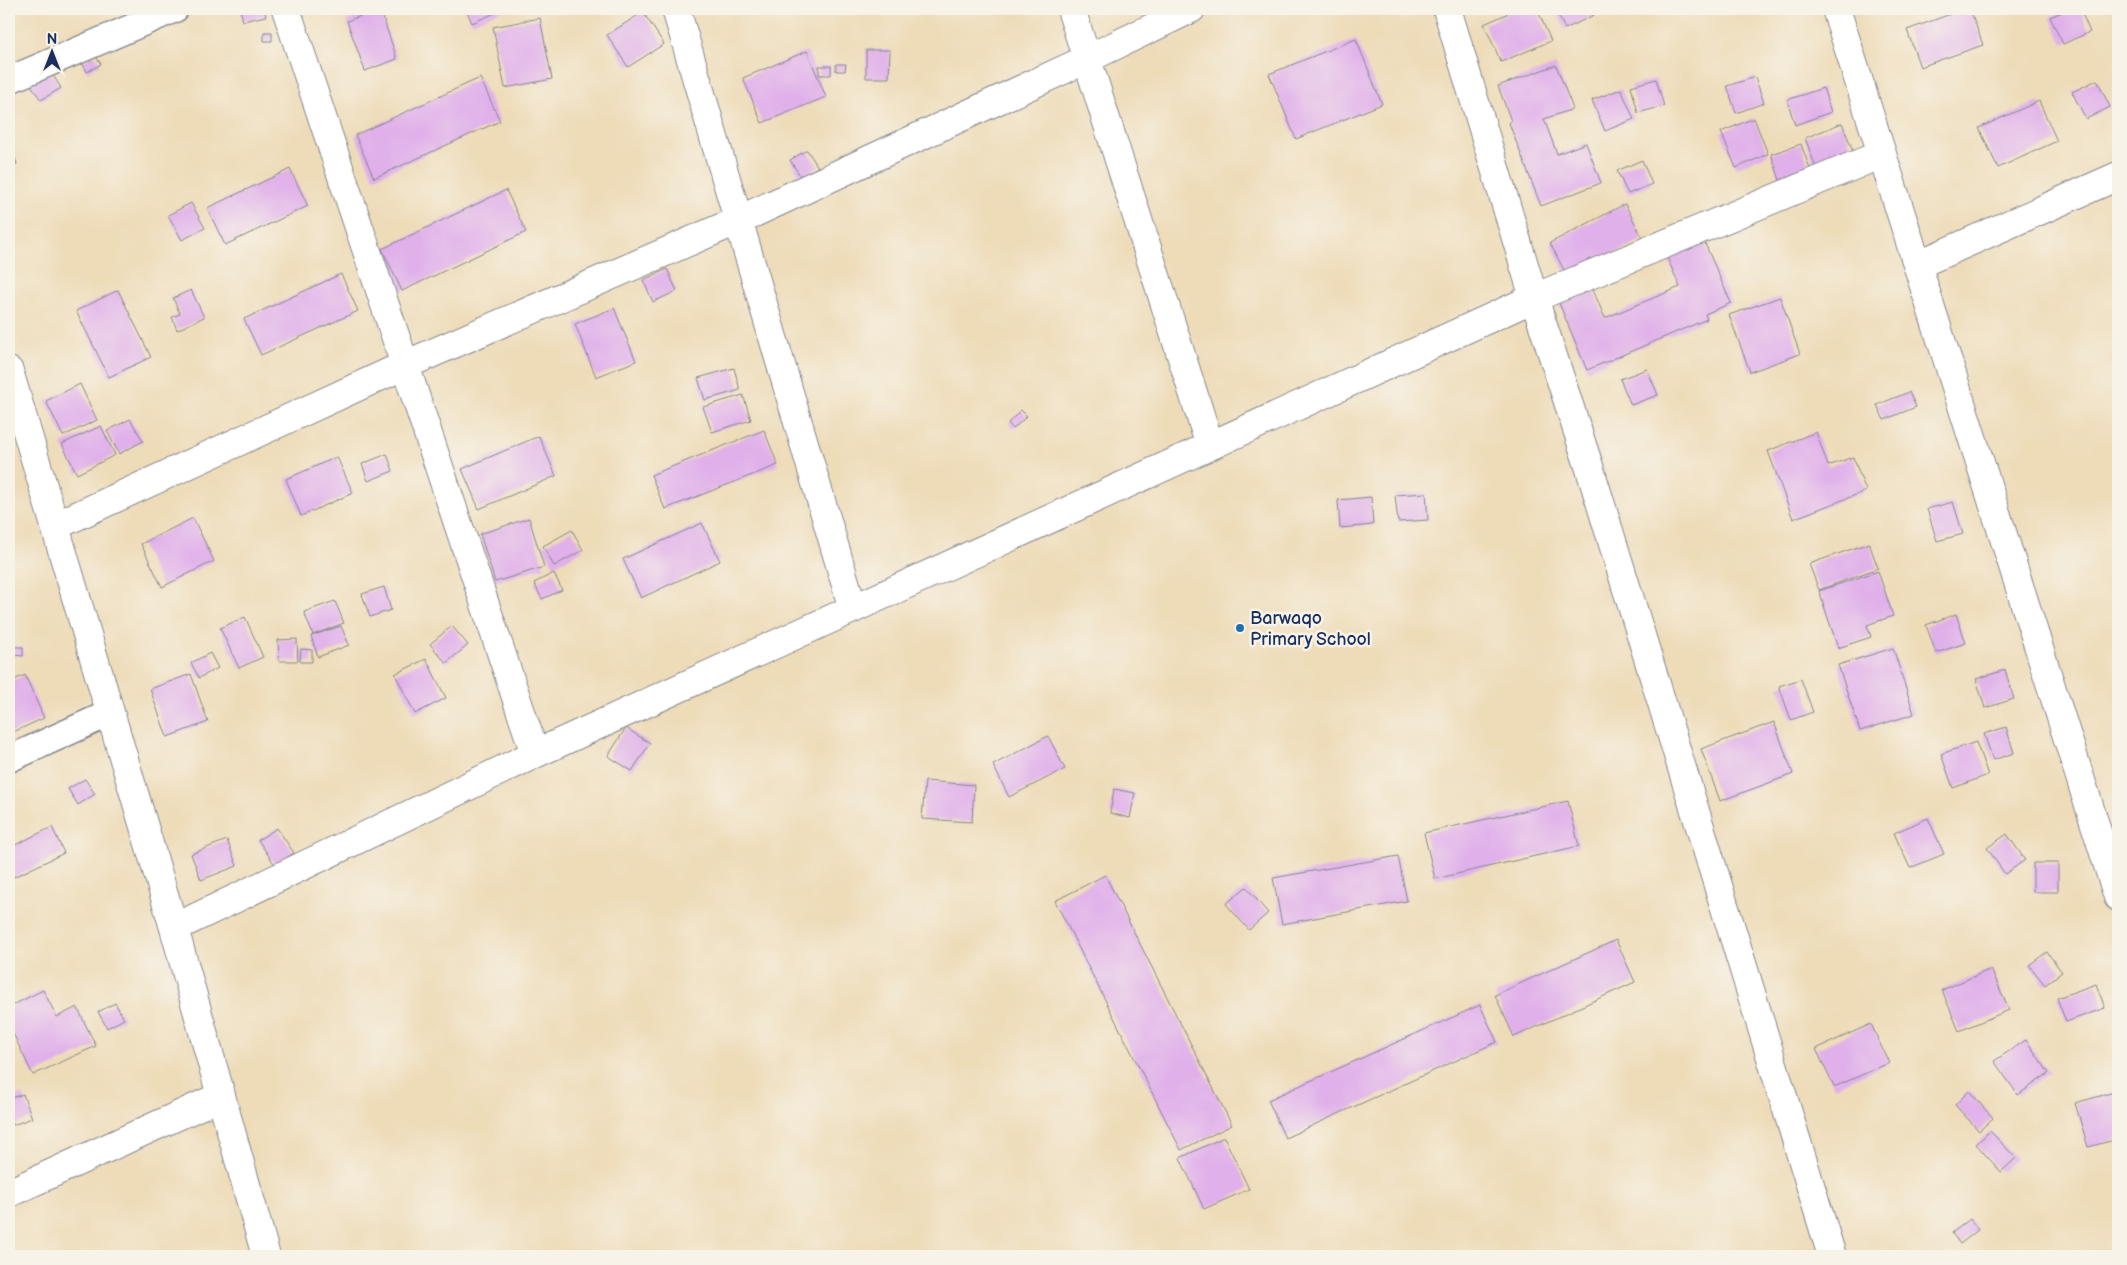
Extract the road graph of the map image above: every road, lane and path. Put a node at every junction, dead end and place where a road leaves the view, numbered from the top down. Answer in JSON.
{"nodes":[{"id":1,"x":175,"y":9,"type":"edge"},
{"id":2,"x":286,"y":9,"type":"edge"},
{"id":3,"x":676,"y":9,"type":"edge"},
{"id":4,"x":1071,"y":9,"type":"edge"},
{"id":5,"x":1191,"y":9,"type":"edge"},
{"id":6,"x":1447,"y":9,"type":"edge"},
{"id":7,"x":1836,"y":9,"type":"edge"},
{"id":8,"x":1087,"y":59,"type":"junction"},
{"id":9,"x":9,"y":80,"type":"edge"},
{"id":10,"x":1882,"y":154,"type":"junction"},
{"id":11,"x":2118,"y":176,"type":"edge"},
{"id":12,"x":739,"y":220,"type":"junction"},
{"id":13,"x":1917,"y":264,"type":"junction"},
{"id":14,"x":1534,"y":298,"type":"junction"},
{"id":15,"x":405,"y":365,"type":"junction"},
{"id":16,"x":9,"y":371,"type":"edge"},
{"id":17,"x":1210,"y":446,"type":"junction"},
{"id":18,"x":55,"y":526,"type":"junction"},
{"id":19,"x":853,"y":609,"type":"junction"},
{"id":20,"x":110,"y":713,"type":"junction"},
{"id":21,"x":535,"y":754,"type":"junction"},
{"id":22,"x":9,"y":759,"type":"edge"},
{"id":23,"x":2118,"y":897,"type":"edge"},
{"id":24,"x":174,"y":928,"type":"junction"},
{"id":25,"x":221,"y":1096,"type":"junction"},
{"id":26,"x":9,"y":1193,"type":"edge"},
{"id":27,"x":266,"y":1256,"type":"edge"},
{"id":28,"x":1832,"y":1256,"type":"edge"}],
"edges":[{"from":1,"to":9,"type":"street"},
{"from":2,"to":15,"type":"street"},
{"from":3,"to":12,"type":"street"},
{"from":4,"to":8,"type":"street"},
{"from":5,"to":8,"type":"street"},
{"from":6,"to":14,"type":"street"},
{"from":7,"to":10,"type":"street"},
{"from":8,"to":12,"type":"street"},
{"from":8,"to":17,"type":"street"},
{"from":10,"to":13,"type":"street"},
{"from":10,"to":14,"type":"street"},
{"from":11,"to":13,"type":"street"},
{"from":12,"to":15,"type":"street"},
{"from":12,"to":19,"type":"street"},
{"from":13,"to":23,"type":"street"},
{"from":14,"to":17,"type":"street"},
{"from":14,"to":28,"type":"street"},
{"from":15,"to":18,"type":"street"},
{"from":15,"to":21,"type":"street"},
{"from":16,"to":18,"type":"street"},
{"from":17,"to":19,"type":"street"},
{"from":18,"to":20,"type":"street"},
{"from":19,"to":21,"type":"street"},
{"from":20,"to":22,"type":"street"},
{"from":20,"to":24,"type":"street"},
{"from":21,"to":24,"type":"street"},
{"from":24,"to":25,"type":"street"},
{"from":25,"to":26,"type":"street"},
{"from":25,"to":27,"type":"street"}]}
